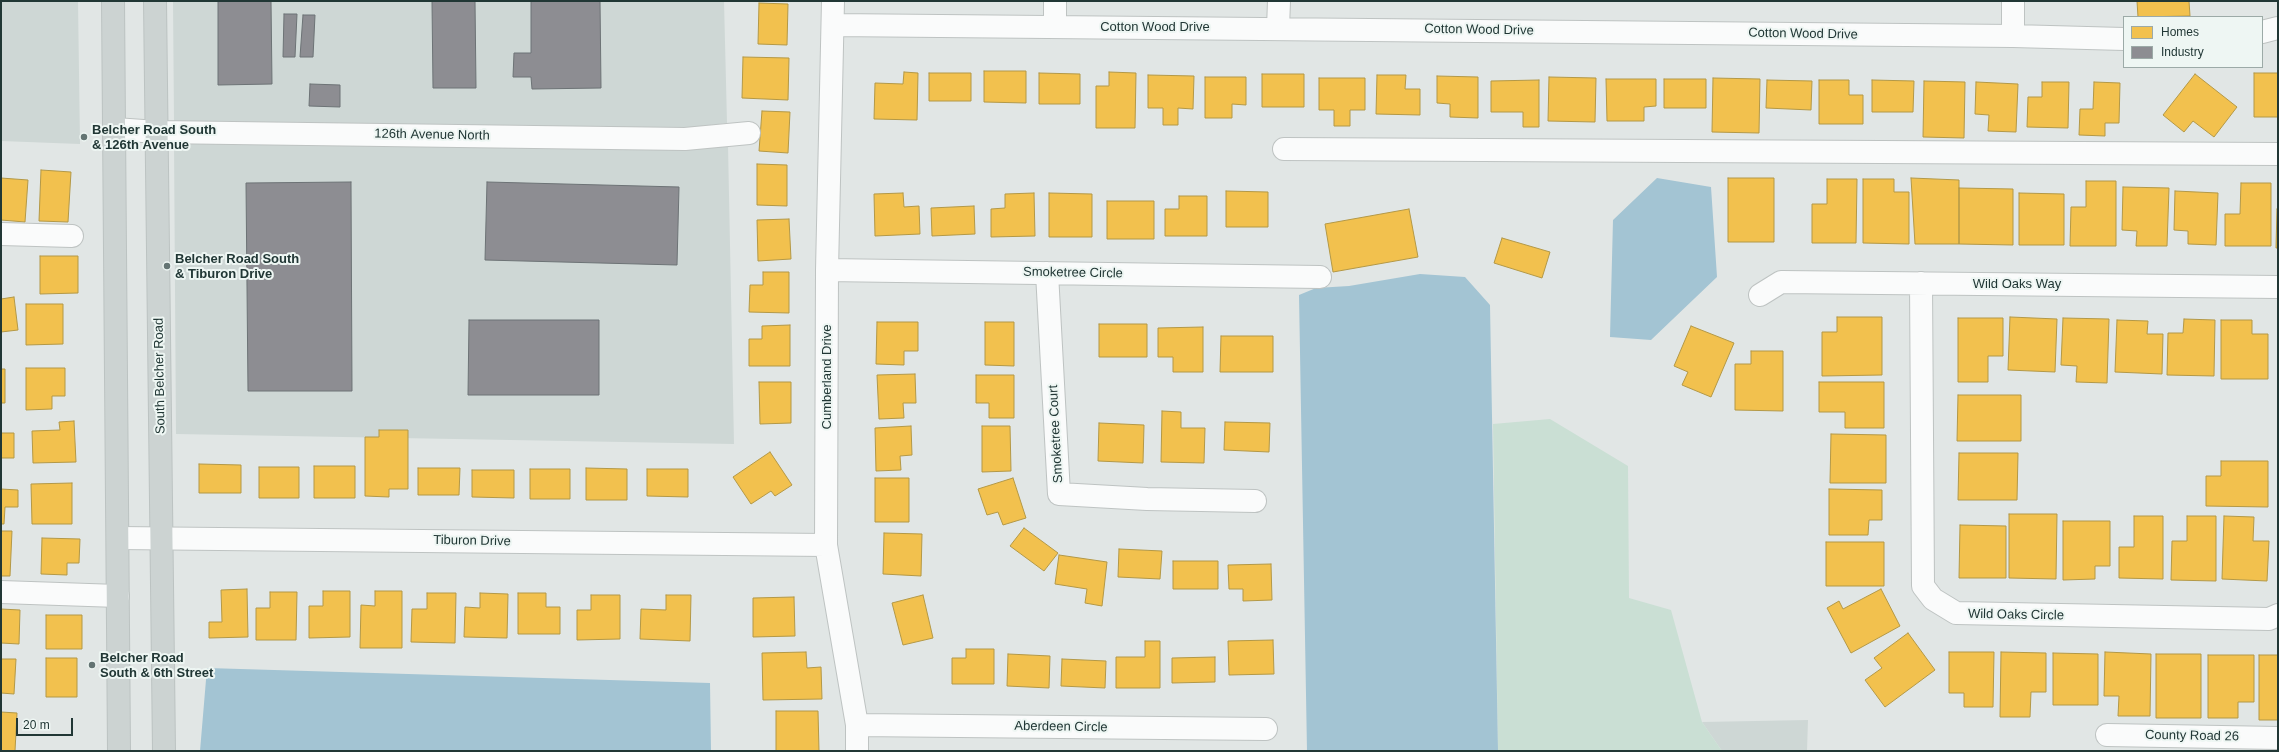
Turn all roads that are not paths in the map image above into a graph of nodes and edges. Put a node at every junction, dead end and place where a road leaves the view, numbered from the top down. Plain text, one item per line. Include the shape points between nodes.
1 (113, 1) edge
2 (155, 1) edge
3 (833, 1) edge
4 (1055, 1) edge
5 (1278, 1) edge
6 (2013, 1) edge
7 (833, 25) junction
8 (1055, 26) junction
9 (1278, 28) junction
10 (2278, 28) edge
11 (2263, 32) edge
12 (2013, 36) junction
13 (2123, 39) edge
14 (115, 129) junction
15 (157, 132) junction
16 (749, 133) dead end
17 (1284, 149) dead end
18 (2278, 154) edge
19 (1, 234) edge
20 (72, 236) dead end
21 (827, 270) junction
22 (1047, 273) junction
23 (1320, 277) dead end
24 (1921, 283) junction
25 (2278, 287) edge
26 (1760, 294) dead end
27 (1255, 501) dead end
28 (118, 538) junction
29 (162, 539) junction
30 (826, 545) junction
31 (1, 592) edge
32 (118, 596) junction
33 (2278, 615) edge
34 (856, 725) junction
35 (1266, 728) dead end
36 (2107, 735) dead end
37 (2278, 738) edge
38 (119, 751) edge
39 (164, 751) edge
40 (857, 751) edge

1 - 14 main road
2 - 15 main road, South Belcher Road
3 - 7 street, Cumberland Drive
4 - 8 street
5 - 9 street
6 - 12 street
7 - 8 street, Cotton Wood Drive
7 - 21 street, Cumberland Drive
8 - 9 street, Cotton Wood Drive
9 - 12 street, Cotton Wood Drive
10 - 11 street
12 - 13 street, Cotton Wood Drive
14 - 15 street, 126th Avenue North
14 - 28 main road
15 - 16 street, 126th Avenue North via 685,138
15 - 29 main road, South Belcher Road
17 - 18 street
19 - 20 street
21 - 22 street, Smoketree Circle
21 - 30 street, Cumberland Drive
22 - 23 street, Smoketree Circle
22 - 27 street, Smoketree Court via 1059,494
24 - 25 street, Wild Oaks Way
24 - 26 street, Wild Oaks Way via 1781,282
24 - 33 street, Wild Oaks Circle via 1923,586 1933,599 1956,613 2269,619
28 - 29 street, Tiburon Drive
28 - 32 main road
29 - 30 street, Tiburon Drive
29 - 39 main road, South Belcher Road
30 - 34 street, Cumberland Drive
31 - 32 street
32 - 38 main road
34 - 35 street, Aberdeen Circle
34 - 40 street, Cumberland Drive
36 - 37 street, County Road 26

